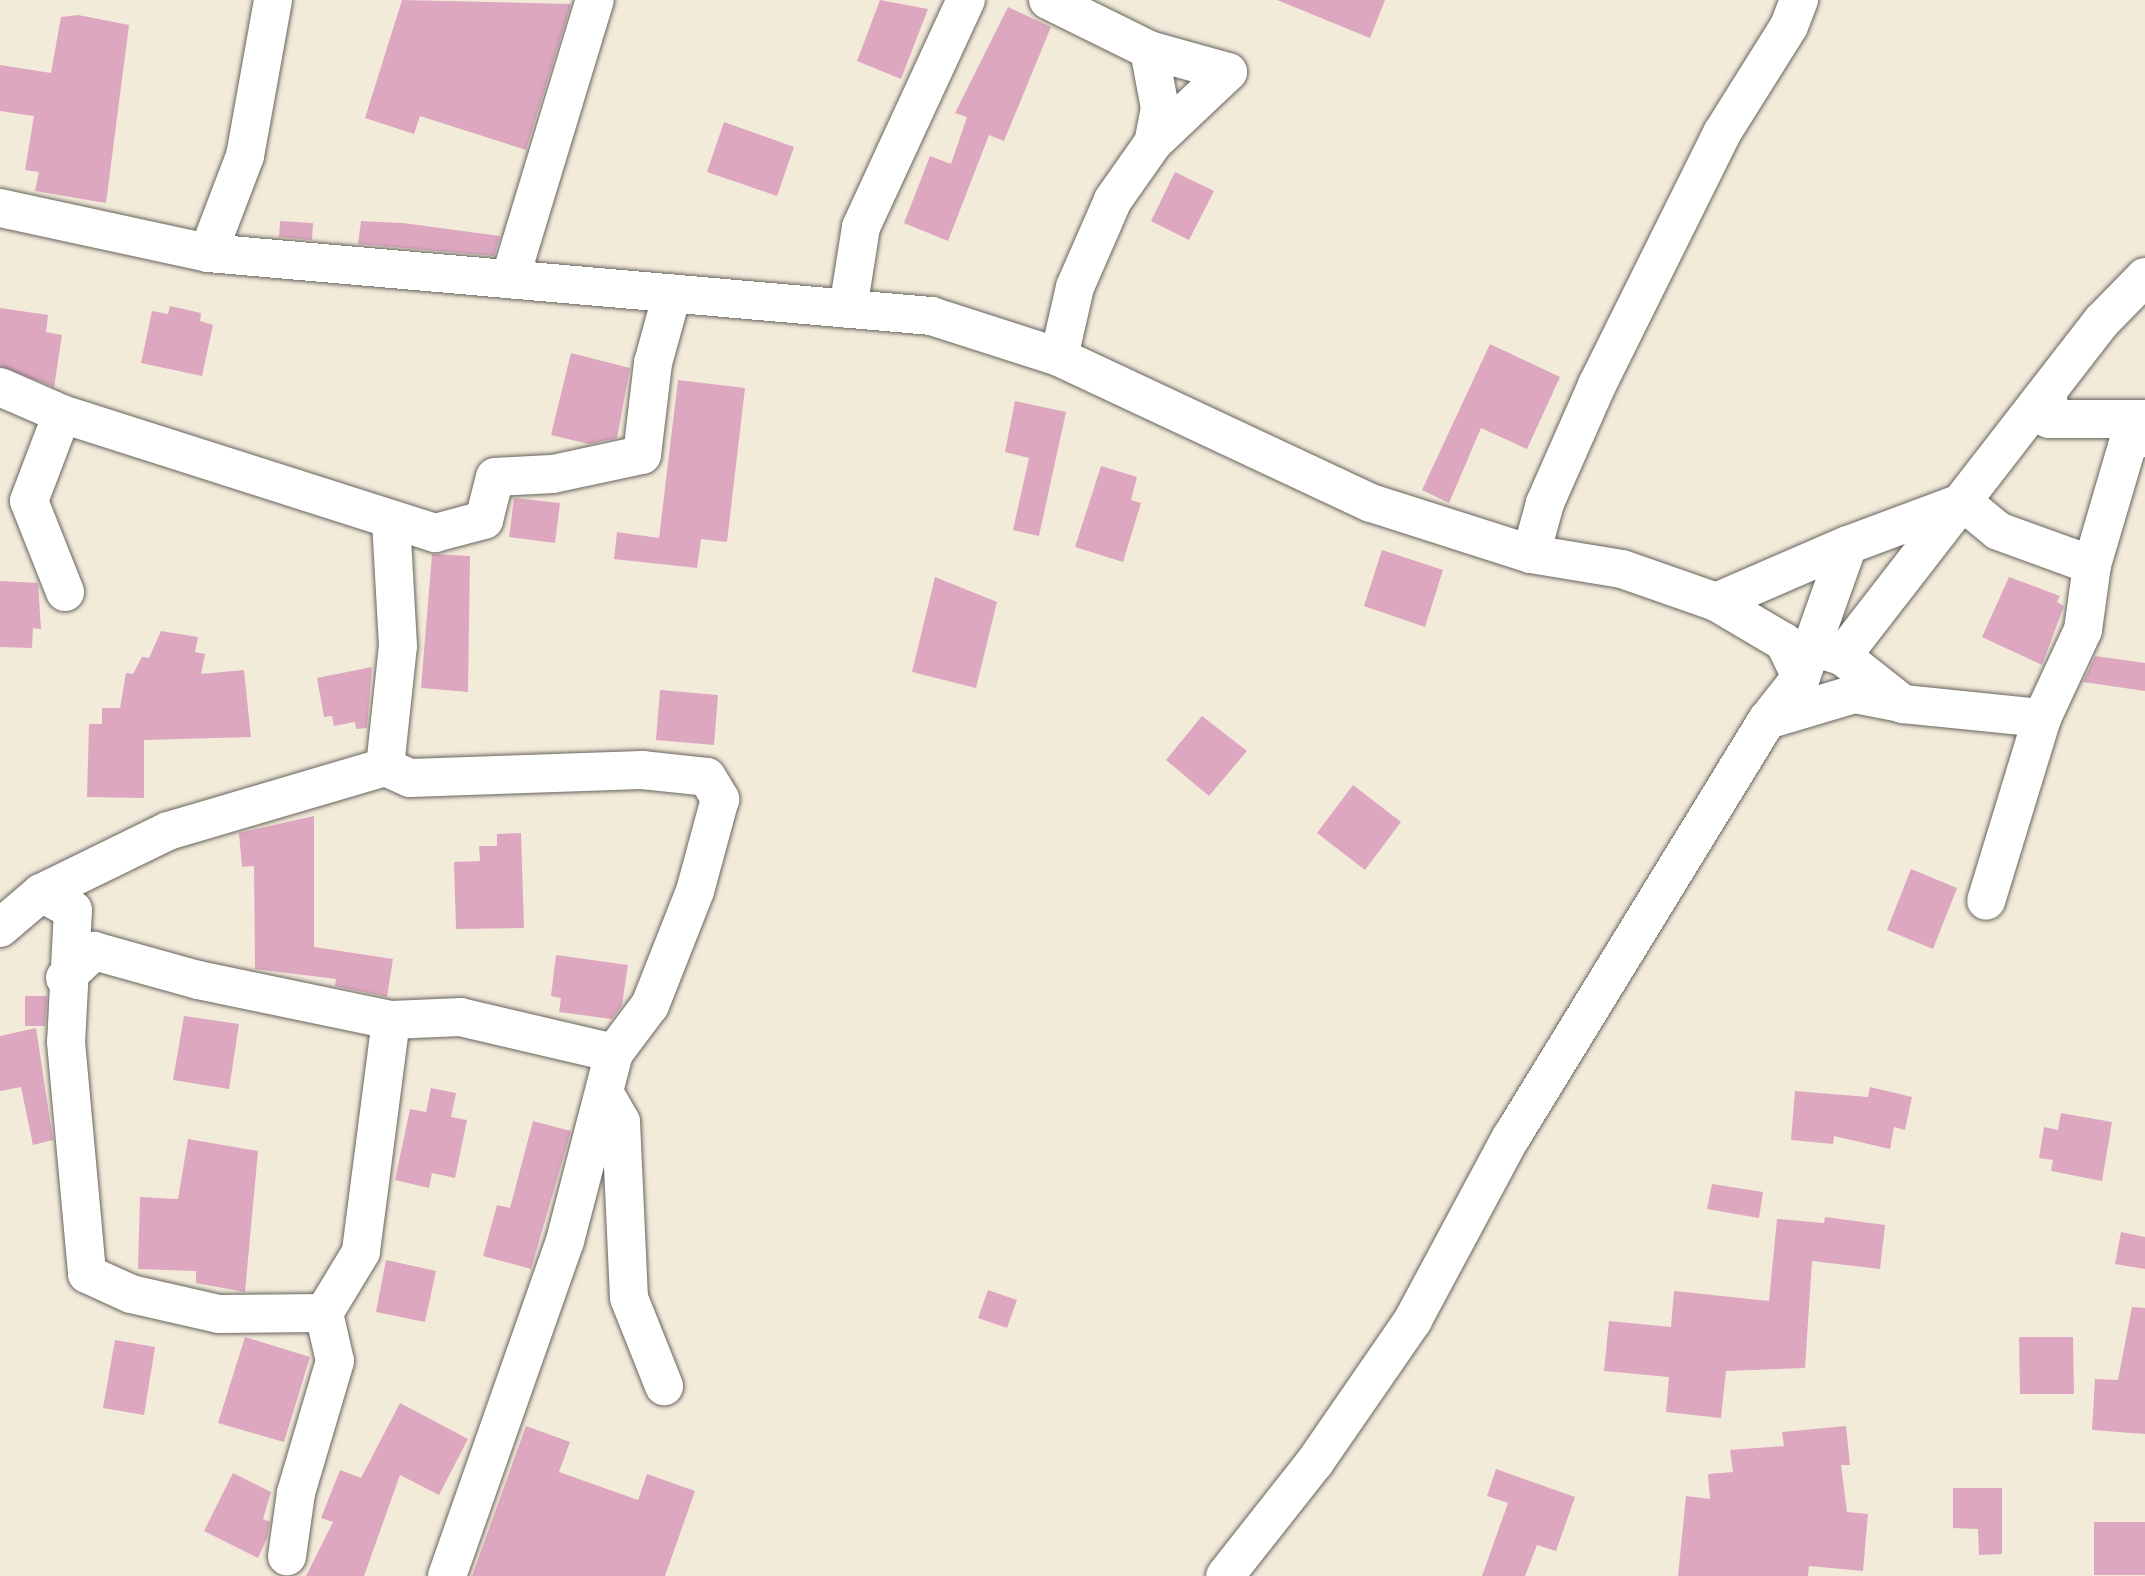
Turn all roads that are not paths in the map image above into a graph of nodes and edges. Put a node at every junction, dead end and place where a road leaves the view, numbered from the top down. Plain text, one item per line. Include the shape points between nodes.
1 (273, 0) edge
2 (595, 0) edge
3 (965, 0) edge
4 (1048, 0) edge
5 (1799, 0) edge
6 (1149, 50) junction
7 (1153, 143) junction
8 (0, 208) edge
9 (208, 253) junction
10 (2145, 277) edge
11 (510, 279) junction
12 (673, 294) junction
13 (848, 309) junction
14 (1059, 357) junction
15 (0, 387) edge
16 (2048, 391) junction
17 (62, 414) junction
18 (2145, 419) edge
19 (2145, 434) edge
20 (1963, 502) junction
21 (391, 521) junction
22 (1848, 545) junction
23 (1531, 554) junction
24 (2092, 565) junction
25 (65, 592) dead end
26 (1716, 602) junction
27 (1818, 660) junction
28 (1903, 704) junction
29 (2042, 718) junction
30 (1767, 720) junction
31 (385, 767) junction
32 (41, 893) junction
33 (1986, 901) dead end
34 (0, 928) edge
35 (65, 978) junction
36 (391, 1020) junction
37 (614, 1053) junction
38 (605, 1094) junction
39 (324, 1313) junction
40 (664, 1386) dead end
41 (288, 1556) dead end
42 (447, 1576) edge
43 (1225, 1576) edge

1 - 9 street via 245,156
2 - 11 street
3 - 13 street via 861,227
4 - 6 street
5 - 23 street via 1790,26 1723,133 1597,385 1545,503
6 - 7 street via 1160,108
6 - 7 street via 1228,72
7 - 14 street via 1112,200 1075,287
8 - 9 street
9 - 11 street
10 - 16 street
11 - 12 street
12 - 13 street
12 - 21 street via 653,363 642,455 553,474 495,477 484,520 435,533
13 - 14 street via 931,316
14 - 23 street via 1371,503
15 - 17 street
16 - 18 street via 2049,419
16 - 20 street
17 - 21 street
17 - 25 street via 29,501
19 - 24 street via 2127,446
20 - 22 street
20 - 24 street via 1998,531
20 - 27 street
21 - 31 street via 398,646
22 - 26 street
22 - 27 street
23 - 26 street via 1622,569
24 - 29 street via 2082,630
26 - 27 street
27 - 28 street
27 - 30 street
28 - 29 street
28 - 30 street via 1855,694
29 - 33 street
30 - 43 street via 1511,1136 1413,1320 1315,1461
31 - 32 street via 168,831
31 - 37 street via 410,778 642,770 707,777 720,799 695,891 650,1005
32 - 34 street
32 - 35 street via 73,910
35 - 36 street via 94,951 198,981
35 - 39 street via 87,1274 131,1294 219,1314
36 - 37 street via 461,1017
36 - 39 street via 361,1252
37 - 38 street
38 - 40 street via 621,1122 629,1298
38 - 42 street via 565,1241
39 - 41 street via 335,1361 296,1493

